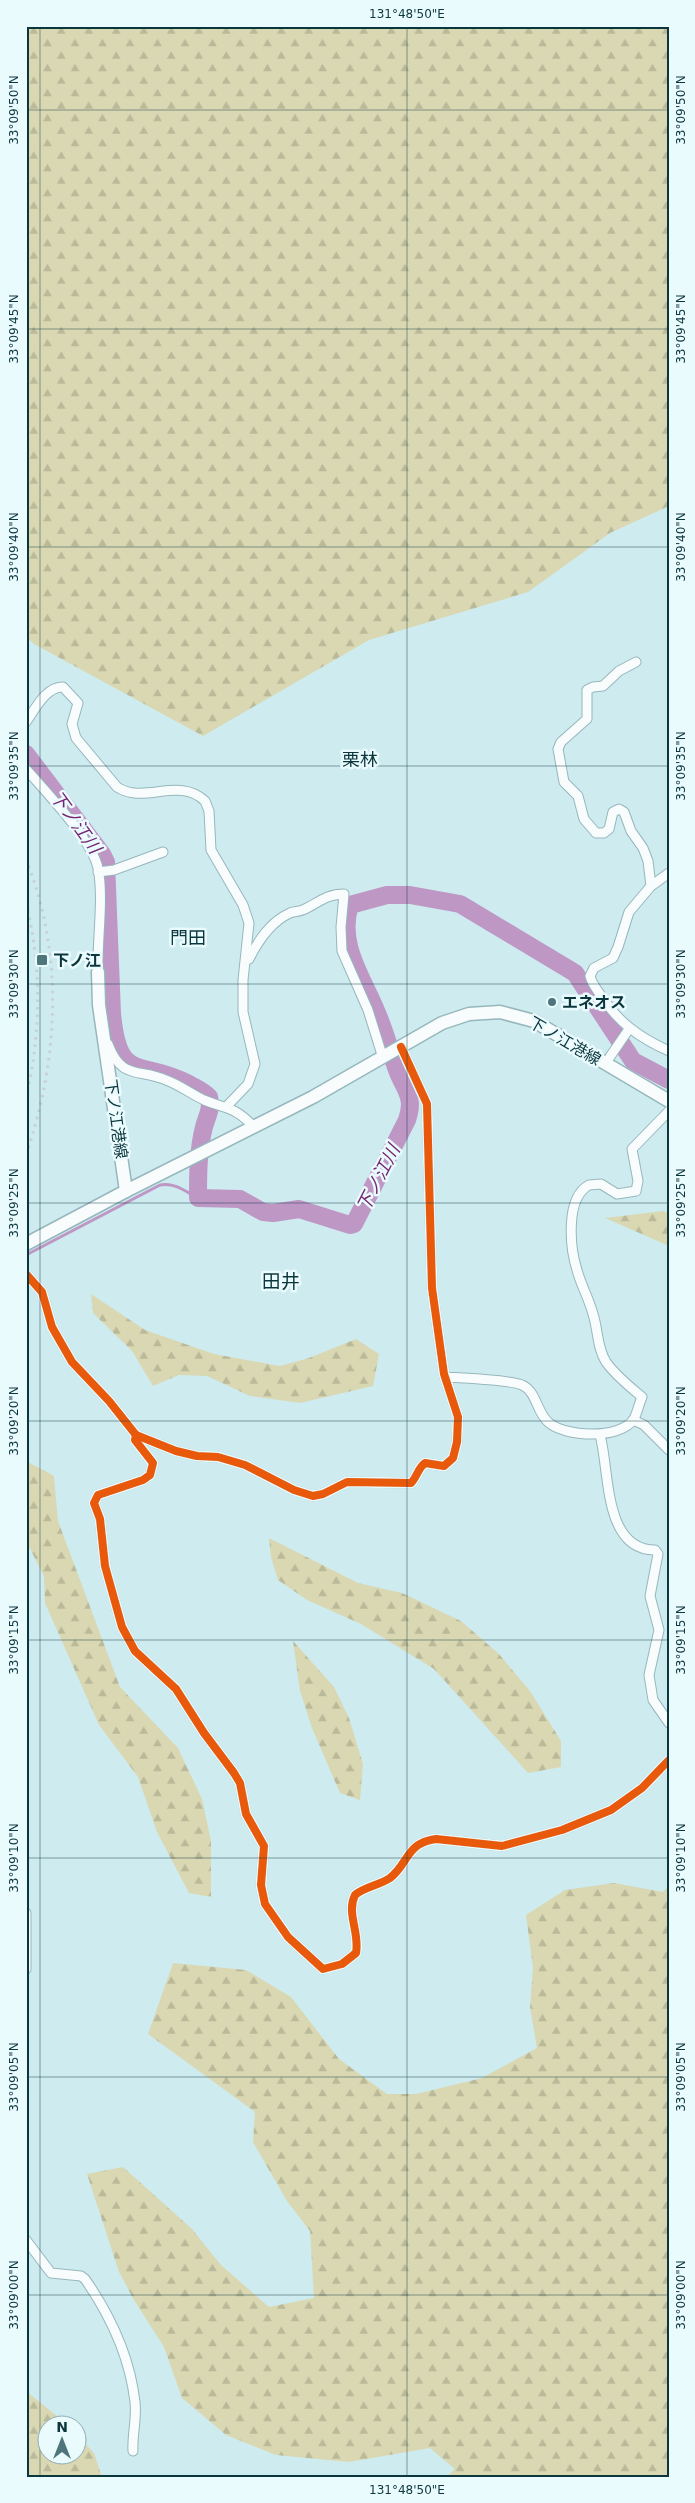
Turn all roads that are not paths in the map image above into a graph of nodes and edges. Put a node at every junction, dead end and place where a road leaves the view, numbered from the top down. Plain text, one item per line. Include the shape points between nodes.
1 (636, 662) dead end
2 (26, 722) edge
3 (26, 769) edge
4 (163, 852) dead end
5 (104, 871) junction
6 (669, 872) edge
7 (651, 886) junction
8 (244, 968) junction
9 (98, 972) joint
10 (628, 1030) junction
11 (104, 1034) junction
12 (401, 1047) junction
13 (669, 1051) edge
14 (384, 1057) junction
15 (605, 1064) junction
16 (669, 1101) edge
17 (228, 1106) junction
18 (669, 1111) edge
19 (254, 1127) junction
20 (126, 1191) junction
21 (26, 1244) edge
22 (26, 1274) edge
23 (445, 1377) junction
24 (633, 1420) junction
25 (600, 1435) junction
26 (136, 1436) junction
27 (669, 1450) edge
28 (669, 1723) edge
29 (669, 1760) edge
30 (26, 1913) edge
31 (26, 1969) edge
32 (26, 2240) edge
33 (133, 2451) dead end

1 - 7 street via 619,671 603,686 587,690 587,719 558,749 564,782 578,796 584,819 596,833 609,829 613,812 619,809 624,812 648,861
2 - 8 street via 53,688 63,687 78,703 72,724 76,738 117,787 125,792 138,793 181,789 205,802 211,850 247,917 249,937
3 - 5 street
4 - 5 street
5 - 9 street
6 - 7 street
7 - 10 street via 629,912 612,958 594,968 590,976 612,1012
8 - 14 street via 258,941 276,922 324,897 344,894 342,951
8 - 17 street via 243,1012 255,1064 248,1084
9 - 11 main road, 下ノ江港線
10 - 13 street
10 - 15 street
11 - 17 street via 111,1053 126,1069 166,1079 209,1101
11 - 20 main road, 下ノ江港線
12 - 14 main road, 下ノ江港線
12 - 15 main road, 下ノ江港線 via 453,1019 474,1013 500,1012 534,1021
12 - 23 street via 427,1104 432,1288
14 - 19 main road
15 - 16 main road, 下ノ江港線
17 - 19 street
18 - 24 street via 632,1149 638,1181 636,1191 617,1194 601,1184 589,1185 578,1195 572,1213 576,1268 592,1310 605,1360 642,1397
19 - 20 main road
20 - 21 main road
22 - 26 street via 42,1292 52,1327 72,1362
23 - 25 street via 520,1384 531,1391 540,1413 549,1423 565,1431
23 - 26 street via 458,1417 458,1442 453,1458 444,1466 425,1463 411,1483 347,1482 313,1496 245,1465 176,1451
24 - 25 street via 613,1432
24 - 27 street via 644,1425
25 - 28 street via 615,1519 630,1542 658,1554 650,1596 659,1630 649,1675 653,1700
26 - 29 street via 138,1445 153,1462 150,1475 98,1495 94,1504 101,1524 105,1566 122,1627 135,1650 176,1689 240,1783 246,1814 264,1846 261,1885 265,1904 288,1937 323,1969 342,1964 356,1953 352,1908 355,1895 390,1877 415,1846 436,1839 502,1846 562,1830 611,1810 642,1788
30 - 31 street
32 - 33 street via 51,2273 85,2279 116,2333 124,2350 135,2402

